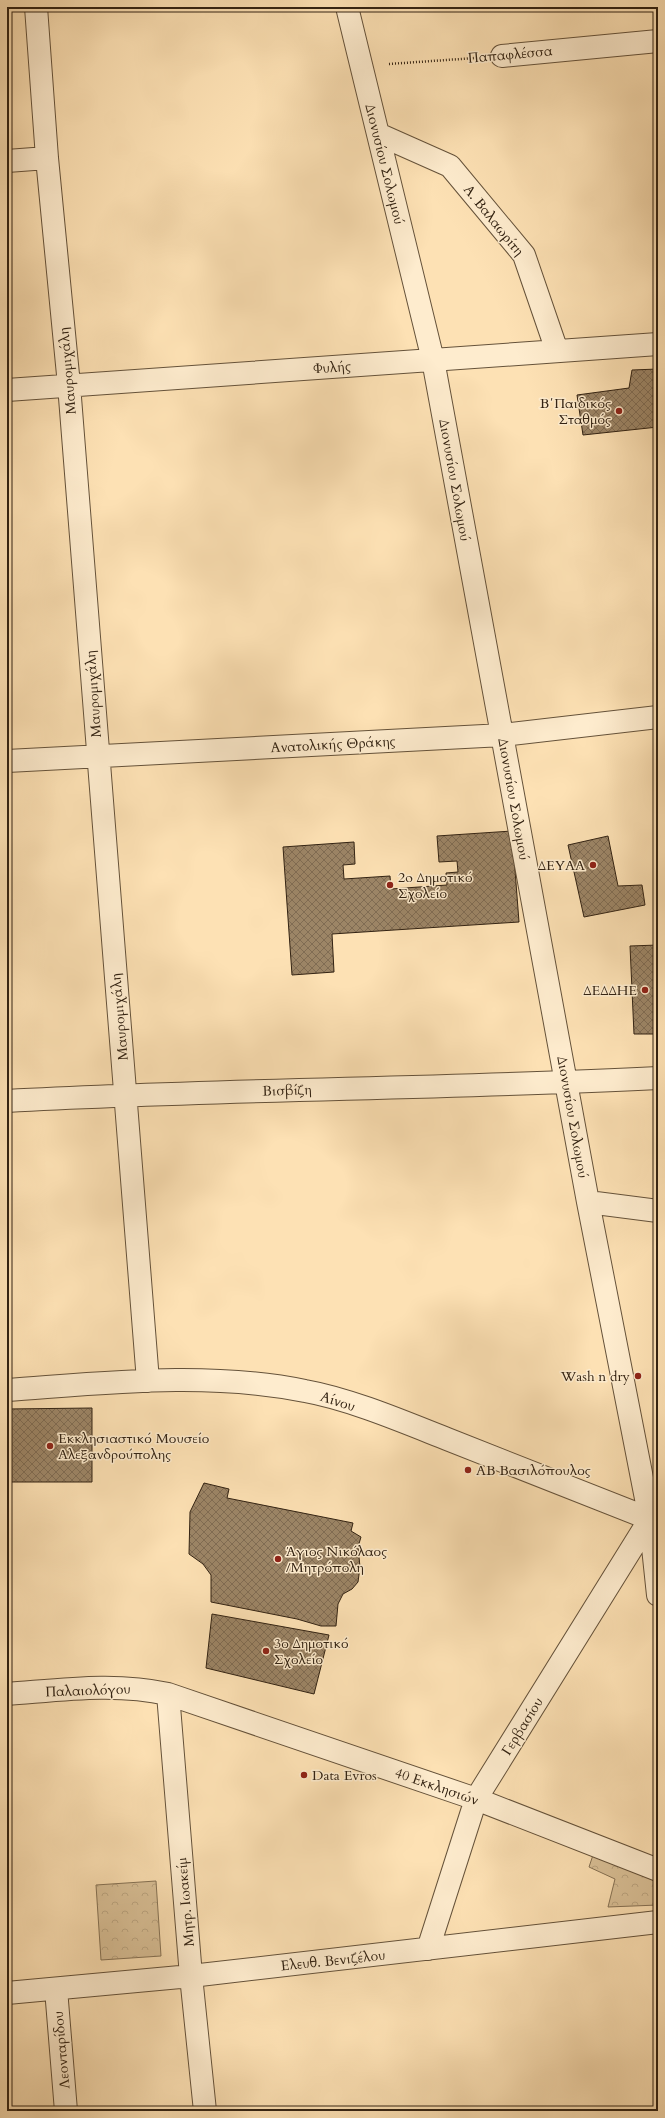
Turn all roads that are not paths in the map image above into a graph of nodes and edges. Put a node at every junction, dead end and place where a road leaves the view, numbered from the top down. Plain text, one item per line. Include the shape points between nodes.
1 (36, 7) edge
2 (348, 7) edge
3 (658, 41) edge
4 (502, 56) road end
5 (378, 134) junction
6 (47, 158) junction
7 (7, 161) edge
8 (658, 344) edge
9 (557, 351) junction
10 (433, 360) junction
11 (69, 385) junction
12 (7, 390) edge
13 (658, 717) edge
14 (503, 735) junction
15 (97, 755) junction
16 (7, 761) edge
17 (658, 1078) edge
18 (566, 1082) junction
19 (126, 1094) junction
20 (7, 1101) edge
21 (588, 1202) junction
22 (658, 1211) edge
23 (148, 1381) junction
24 (7, 1390) edge
25 (654, 1519) edge
26 (658, 1595) edge
27 (7, 1694) edge
28 (168, 1694) junction
29 (476, 1799) junction
30 (658, 1870) edge
31 (658, 1922) edge
32 (428, 1949) junction
33 (191, 1976) junction
34 (56, 1989) junction
35 (7, 1993) edge
36 (66, 2111) edge
37 (205, 2111) edge

1 - 6 street, Μαυρομιχάλη
2 - 5 street, Διονυσίου Σολωμού
3 - 4 street, Παπαφλέσσα
5 - 9 street, Α. Βαλαωρίτη via 450,166 524,255
5 - 10 street, Διονυσίου Σολωμού
6 - 7 street
6 - 11 street, Μαυρομιχάλη
8 - 9 street, Φυλής
9 - 10 street, Φυλής
10 - 11 street, Φυλής
10 - 14 street, Διονυσίου Σολωμού
11 - 12 street, Φυλής
11 - 15 street, Μαυρομιχάλη
13 - 14 street, Ανατολικής Θράκης
14 - 15 street, Ανατολικής Θράκης
14 - 18 street, Διονυσίου Σολωμού
15 - 16 street, Ανατολικής Θράκης
15 - 19 street, Μαυρομιχάλη
17 - 18 street, Βισβίζη
18 - 19 street, Βισβίζη
18 - 21 street, Διονυσίου Σολωμού
19 - 20 street, Βισβίζη
19 - 23 street, Μαυρομιχάλη
21 - 22 street
21 - 25 street, Διονυσίου Σολωμού
23 - 24 street, Αίνου
23 - 25 street, Αίνου via 229,1381 305,1391 416,1427
25 - 26 street, Διονυσίου Σολωμού
25 - 29 street, Γερβασίου
27 - 28 street, Παλαιολόγου via 106,1687 147,1689
28 - 29 street, 40 Εκκλησιών
28 - 33 street, Μητρ. Ιωακείμ
29 - 30 street, 40 Εκκλησιών
29 - 32 street, Γερβασίου
31 - 32 street, Ελευθ. Βενιζέλου
32 - 33 street, Ελευθ. Βενιζέλου
33 - 34 street, Ελευθ. Βενιζέλου
33 - 37 street, Μητρ. Ιωακείμ
34 - 35 street, Ελευθ. Βενιζέλου
34 - 36 street, Λεονταρίδου

